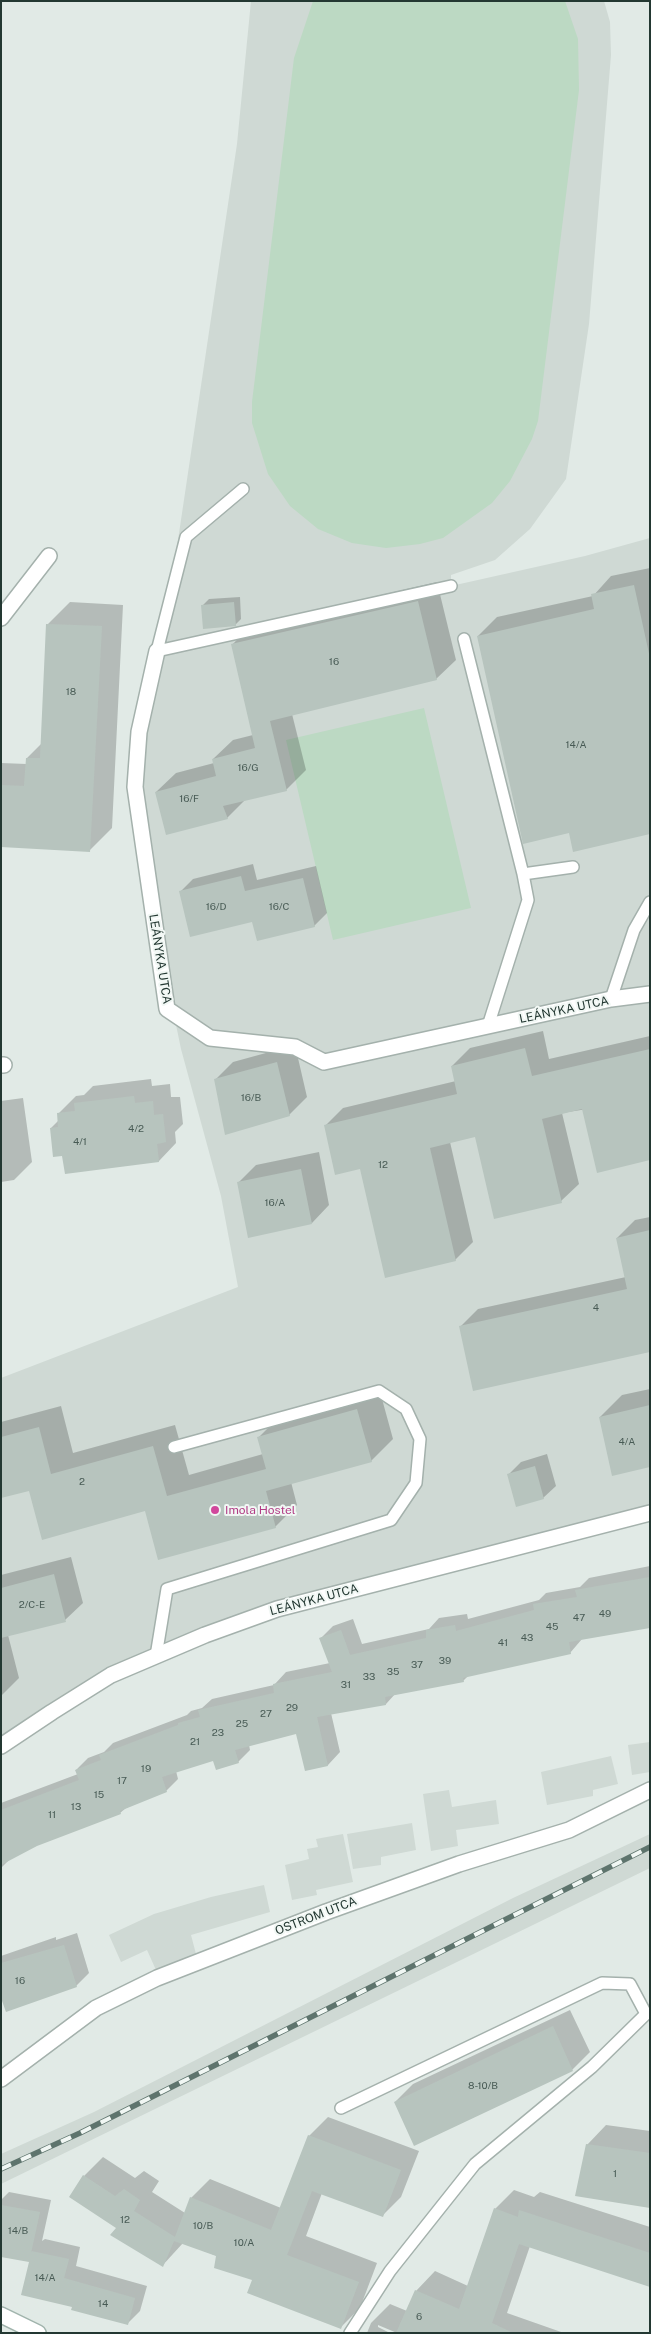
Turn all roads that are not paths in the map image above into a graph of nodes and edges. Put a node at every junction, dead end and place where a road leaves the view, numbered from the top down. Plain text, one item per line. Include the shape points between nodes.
1 (243, 489) dead end
2 (49, 556) dead end
3 (451, 586) dead end
4 (1, 618) edge
5 (464, 639) dead end
6 (157, 651) junction
7 (573, 866) dead end
8 (523, 874) junction
9 (650, 902) edge
10 (650, 994) edge
11 (611, 999) junction
12 (488, 1026) junction
13 (174, 1447) dead end
14 (650, 1512) edge
15 (156, 1656) junction
16 (1, 1746) edge
17 (650, 1790) edge
18 (1, 2079) edge
19 (341, 2108) dead end
20 (1, 2315) edge
21 (38, 2333) edge
22 (350, 2333) edge

1 - 6 lane via 186,537
2 - 4 street
3 - 6 lane
5 - 8 lane
6 - 12 street, LEÁNYKA UTCA via 139,732 135,787 167,1009 210,1038 295,1048 324,1062
7 - 8 lane
8 - 12 lane via 528,900
9 - 11 lane via 634,930
10 - 11 street, LEÁNYKA UTCA
11 - 12 street, LEÁNYKA UTCA
13 - 15 lane via 379,1390 406,1409 420,1439 416,1483 391,1520 167,1590
14 - 15 street, LEÁNYKA UTCA via 277,1609
15 - 16 street, LEÁNYKA UTCA via 111,1675
17 - 18 street, OSTROM UTCA via 569,1830 423,1877 157,1978 96,2008
19 - 22 lane via 602,1983 630,1984 646,2014 592,2067 475,2164 390,2271
20 - 21 street

